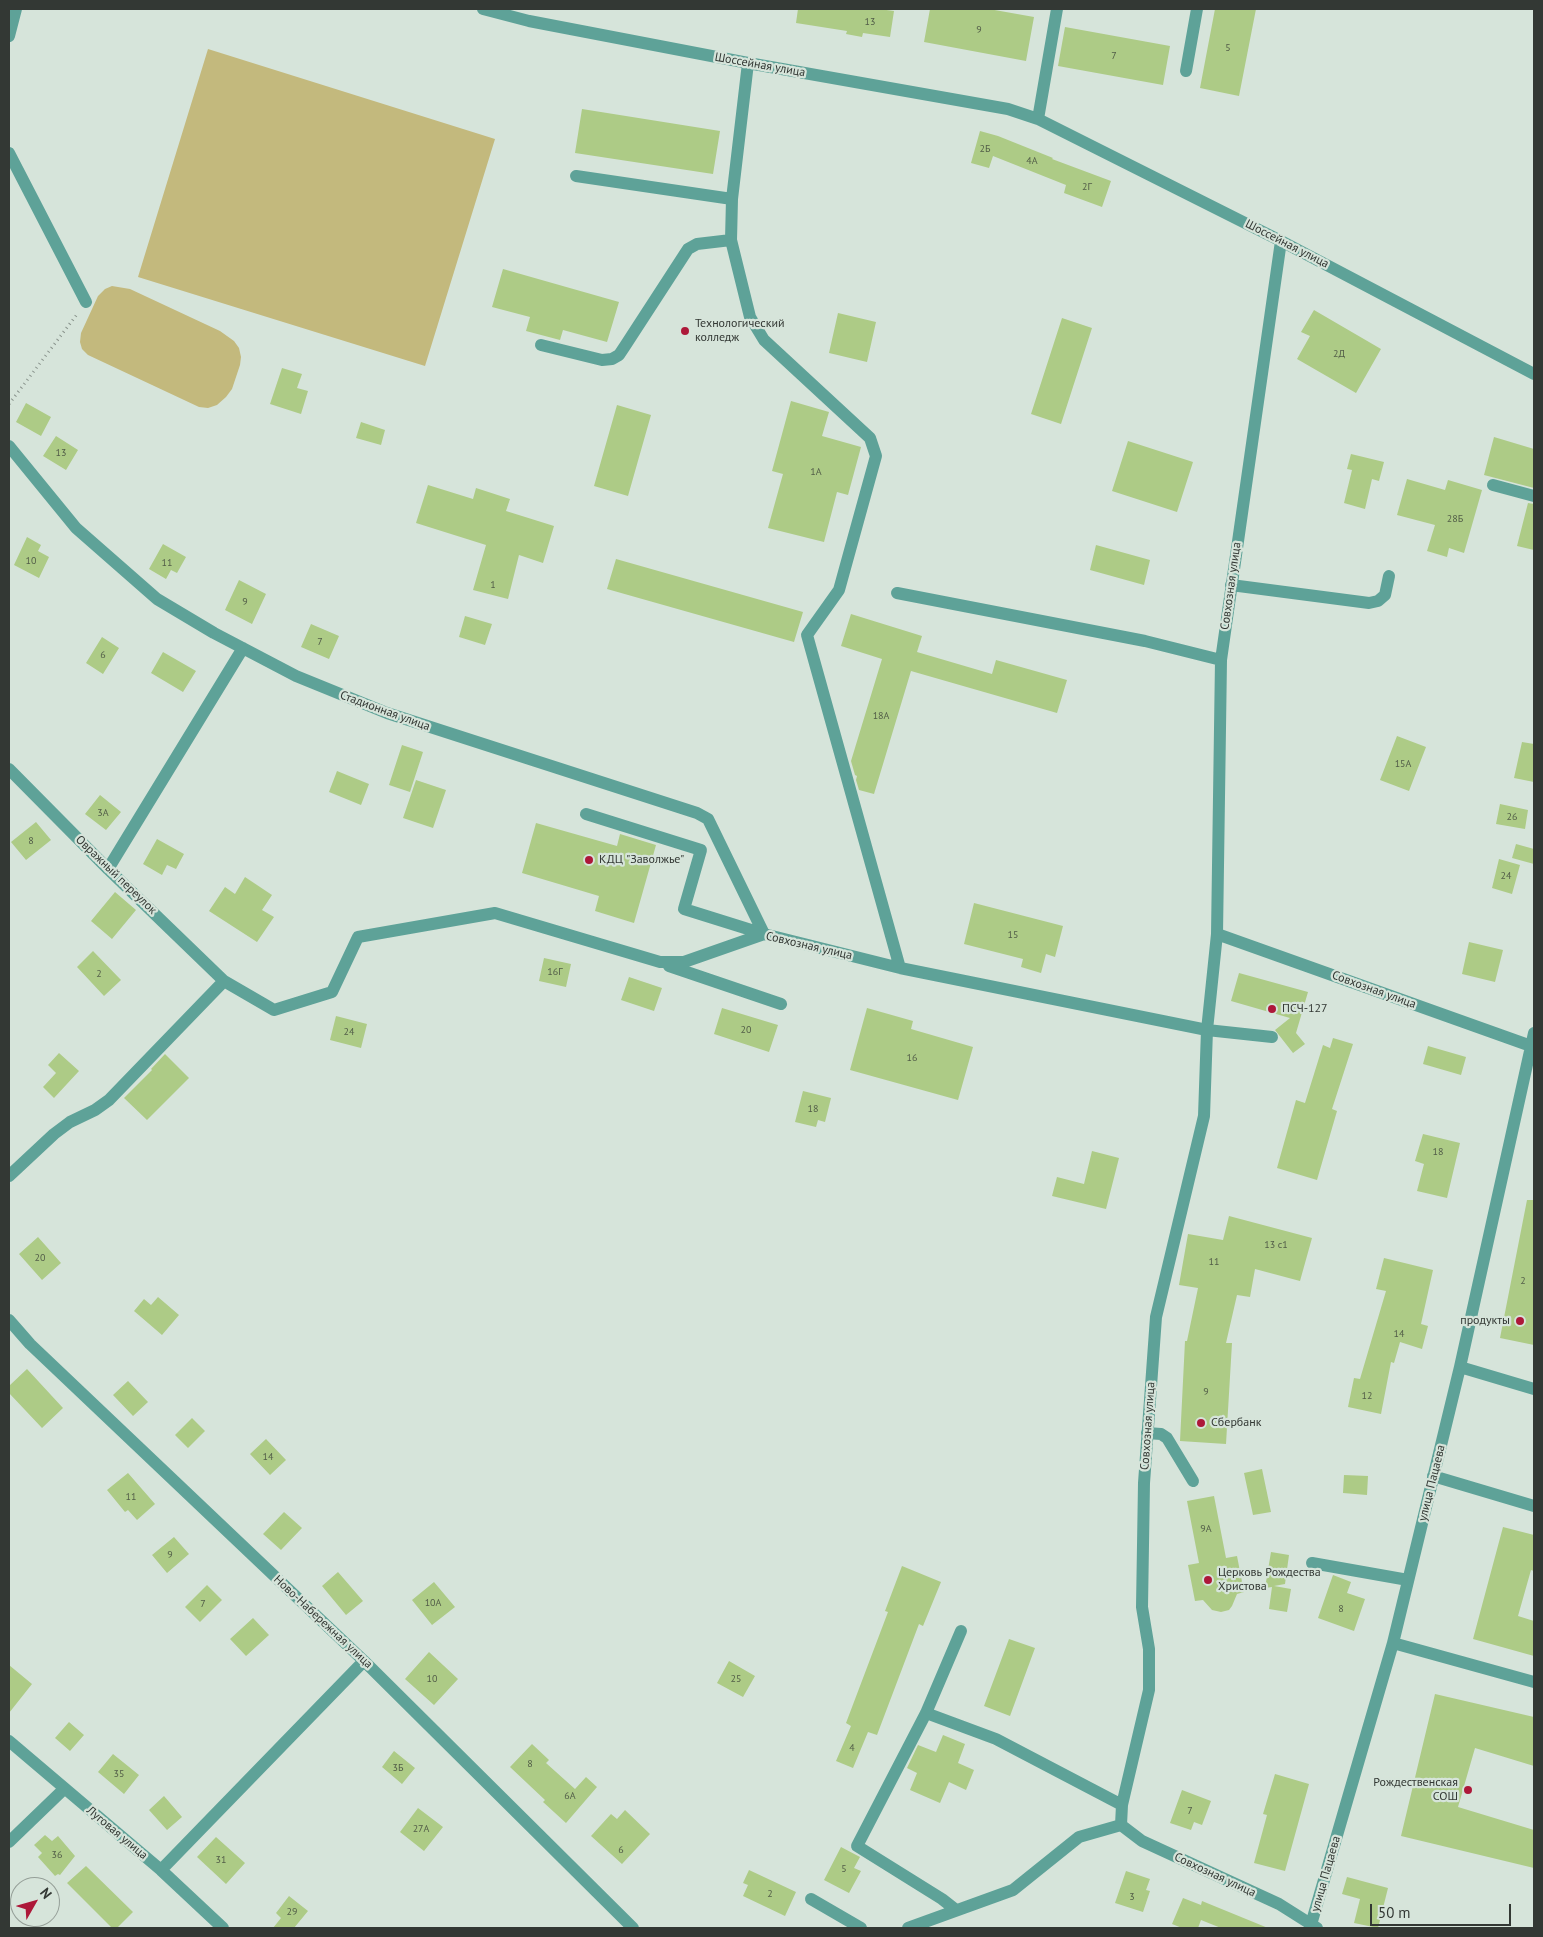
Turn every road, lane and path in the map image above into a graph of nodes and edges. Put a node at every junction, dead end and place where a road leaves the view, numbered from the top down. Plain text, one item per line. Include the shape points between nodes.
1 (16, 9) edge
2 (483, 9) edge
3 (1057, 9) edge
4 (1197, 9) edge
5 (9, 36) edge
6 (748, 64) junction
7 (1186, 71) dead end
8 (1038, 119) junction
9 (9, 152) edge
10 (576, 176) dead end
11 (732, 199) junction
12 (732, 240) junction
13 (1281, 240) junction
14 (86, 302) joint
15 (541, 345) dead end
16 (1534, 374) edge
17 (9, 404) edge
18 (9, 446) edge
19 (1494, 485) dead end
20 (1534, 496) edge
21 (1389, 576) dead end
22 (1231, 585) junction
23 (897, 593) dead end
24 (243, 648) junction
25 (1220, 660) junction
26 (9, 768) edge
27 (586, 814) dead end
28 (108, 869) junction
29 (764, 934) junction
30 (1217, 934) junction
31 (358, 937) joint
32 (660, 962) junction
33 (900, 968) junction
34 (224, 981) junction
35 (781, 1004) dead end
36 (1207, 1030) junction
37 (1534, 1033) edge
38 (1272, 1038) dead end
39 (1531, 1046) junction
40 (9, 1176) edge
41 (9, 1320) edge
42 (1460, 1367) junction
43 (1534, 1389) edge
44 (1148, 1433) junction
45 (1433, 1476) junction
46 (1193, 1482) dead end
47 (1534, 1506) edge
48 (1312, 1562) dead end
49 (1408, 1580) junction
50 (961, 1631) dead end
51 (1393, 1643) junction
52 (364, 1661) junction
53 (1534, 1682) edge
54 (926, 1713) junction
55 (9, 1741) edge
56 (64, 1789) junction
57 (1122, 1805) junction
58 (1121, 1825) junction
59 (9, 1842) edge
60 (161, 1870) junction
61 (810, 1899) dead end
62 (956, 1910) junction
63 (1312, 1927) edge
64 (223, 1928) edge
65 (633, 1928) edge
66 (861, 1928) edge
67 (908, 1928) edge

1 - 5 street
2 - 6 street, Шоссейная улица
3 - 8 street
4 - 7 street
6 - 8 street, Шоссейная улица via 1008,109
6 - 11 street
8 - 13 street, Шоссейная улица
9 - 14 street
10 - 11 street
11 - 12 street
12 - 15 street via 696,244 688,249 619,355 612,359 602,360
12 - 33 street via 750,318 764,340 870,438 876,456 839,590 807,635
13 - 16 street, Шоссейная улица
13 - 22 street, Совхозная улица
14 - 17 path
18 - 24 street, Стадионная улица via 76,528 157,599
19 - 20 street
21 - 22 street via 1385,595 1369,603
22 - 25 street, Совхозная улица
23 - 25 street via 1145,641
24 - 28 street
24 - 29 street, Стадионная улица via 296,676 387,714 698,813 708,819
25 - 30 street, Совхозная улица
26 - 28 street, Овражный переулок
27 - 29 street via 701,850 684,909
28 - 34 street, Овражный переулок
29 - 32 street, Совхозная улица via 684,962
29 - 33 street, Совхозная улица
30 - 36 street, Совхозная улица
30 - 39 street, Совхозная улица
31 - 32 street, Совхозная улица via 495,913
31 - 34 street, Овражный переулок via 332,992 274,1010
32 - 35 street
33 - 36 street, Совхозная улица
34 - 40 street via 109,1100 54,1134
36 - 38 street
36 - 44 street, Совхозная улица via 1204,1116 1156,1317
37 - 39 street, улица Пацаева
39 - 42 street, улица Пацаева
41 - 52 street, Ново-Набережная улица via 30,1344
42 - 43 street
42 - 45 street, улица Пацаева
44 - 46 street via 1167,1438
44 - 57 street, Совхозная улица via 1142,1607 1149,1649 1149,1690
45 - 47 street
45 - 49 street, улица Пацаева
48 - 49 street
49 - 51 street, улица Пацаева
50 - 54 street
51 - 53 street
51 - 63 street, улица Пацаева
52 - 60 street
52 - 65 street, Ново-Набережная улица
54 - 57 street via 996,1739
54 - 62 street via 857,1846
55 - 56 street, Луговая улица
56 - 59 street
56 - 60 street, Луговая улица
57 - 58 street, Совхозная улица
58 - 62 street via 1079,1837 1014,1890
58 - 63 street, Совхозная улица via 1142,1841 1279,1904
60 - 64 street, Луговая улица
61 - 66 street
62 - 67 street

